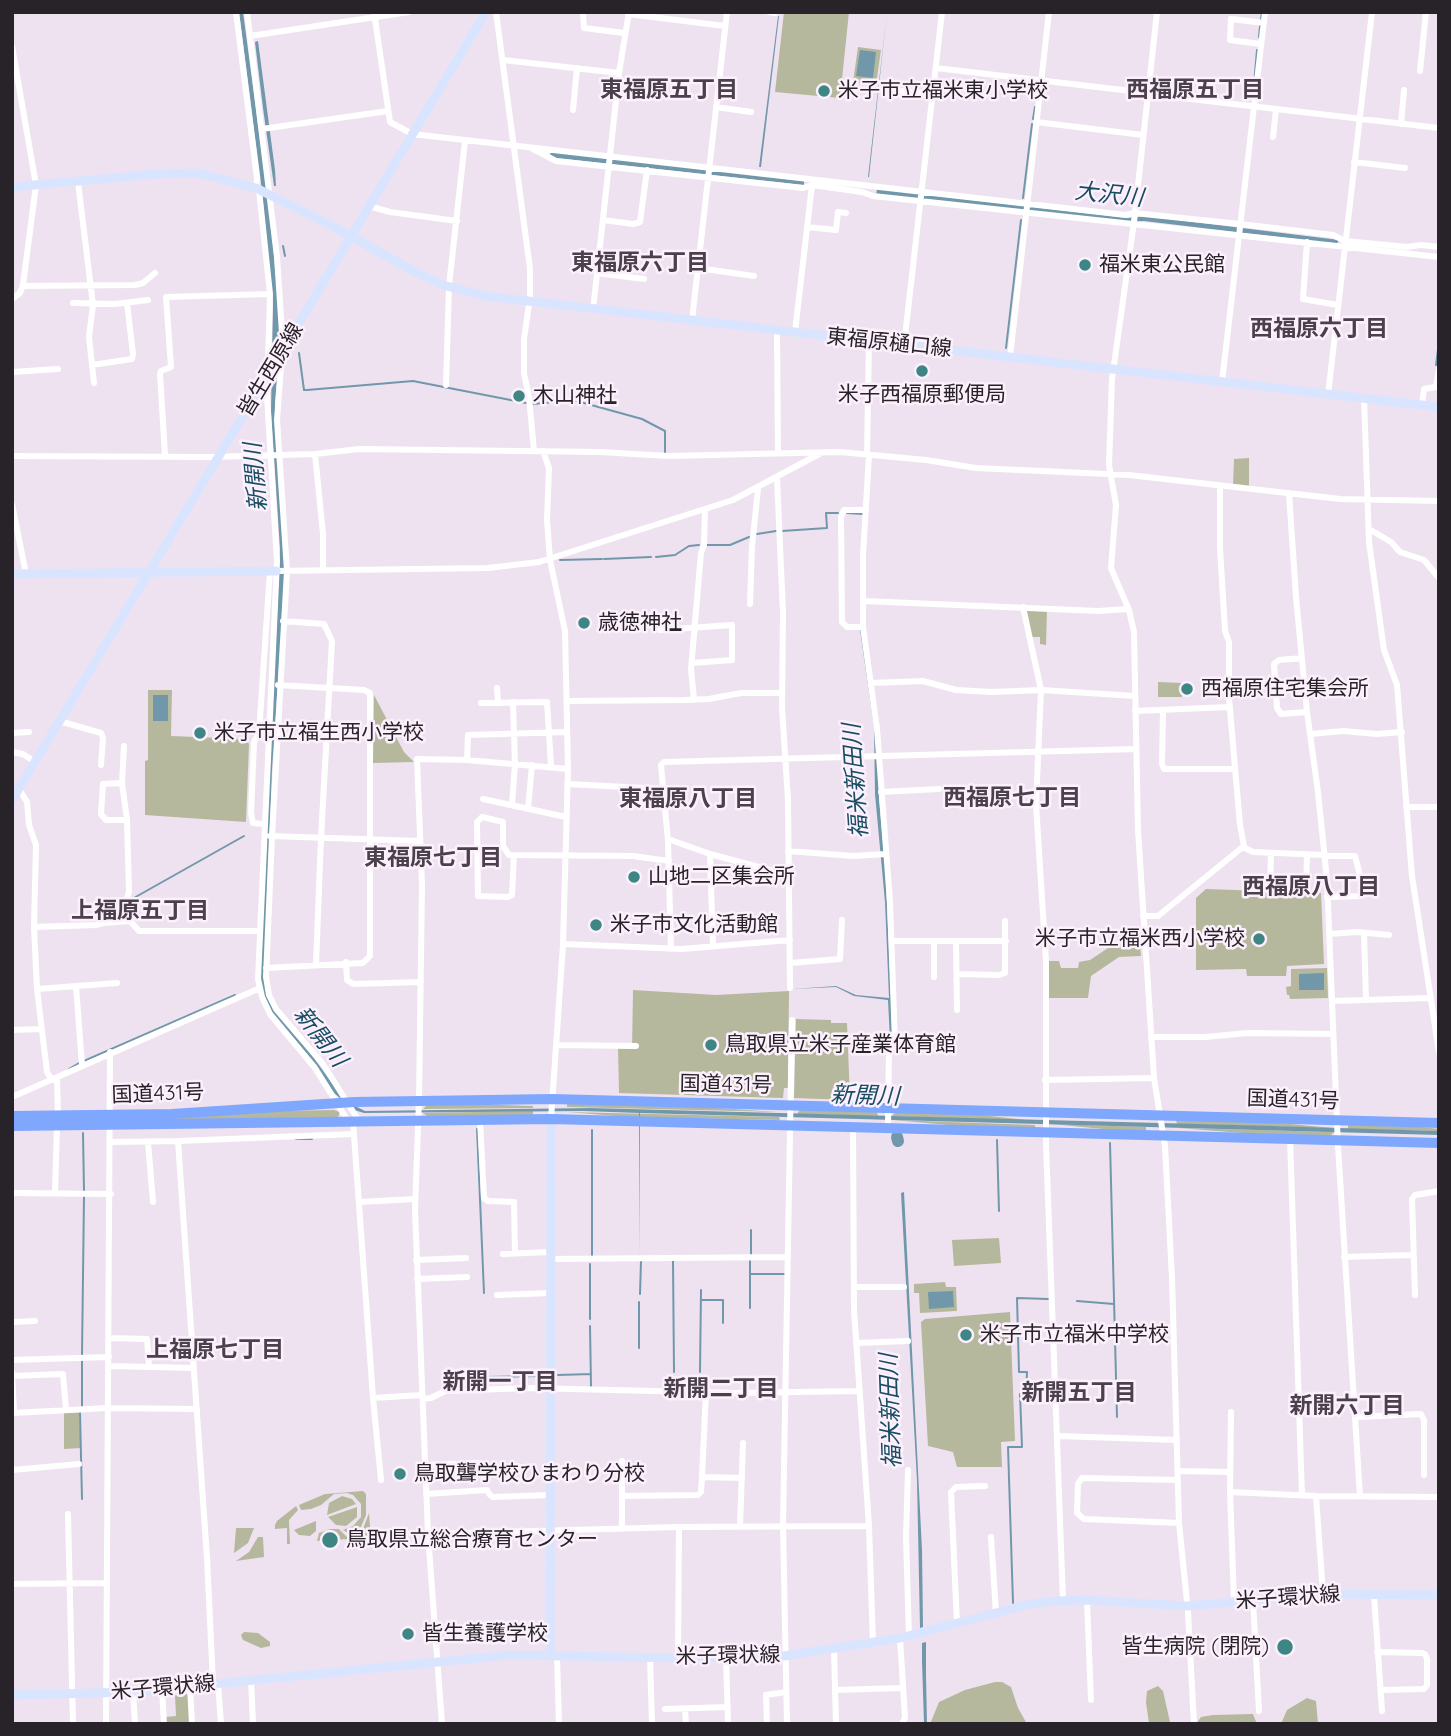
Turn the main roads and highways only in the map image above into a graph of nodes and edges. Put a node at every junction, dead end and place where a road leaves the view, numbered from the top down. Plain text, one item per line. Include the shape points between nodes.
1 (486, 12) edge
2 (12, 187) edge
3 (351, 237) junction
4 (1439, 408) edge
5 (273, 571) road end
6 (148, 572) junction
7 (12, 574) edge
8 (12, 800) edge
9 (349, 1111) junction
10 (12, 1116) edge
11 (552, 1117) junction
12 (111, 1120) junction
13 (57, 1121) junction
14 (1439, 1123) edge
15 (12, 1126) edge
16 (1439, 1143) edge
17 (1439, 1595) edge
18 (554, 1656) junction
19 (12, 1695) edge

1 - 3 main road, 皆生西原線
2 - 3 main road, 東福原樋口線 via 198,173 258,189
3 - 4 main road, 東福原樋口線 via 417,274 485,296
3 - 6 main road, 皆生西原線
5 - 6 main road
6 - 7 main road
6 - 8 main road, 皆生西原線
9 - 11 highway, 国道431号 via 418,1120
9 - 12 highway, 国道431号
9 - 12 highway, 国道431号
9 - 14 highway, 国道431号 via 419,1101 553,1102
10 - 13 highway, 国道431号
11 - 16 highway, 国道431号
11 - 18 main road via 549,1388
12 - 13 highway, 国道431号
13 - 15 highway, 国道431号
17 - 18 main road, 米子環状線 via 1324,1594 1187,1606 1063,1601 1030,1604 873,1644 784,1656
18 - 19 main road, 米子環状線 via 509,1655 134,1692

